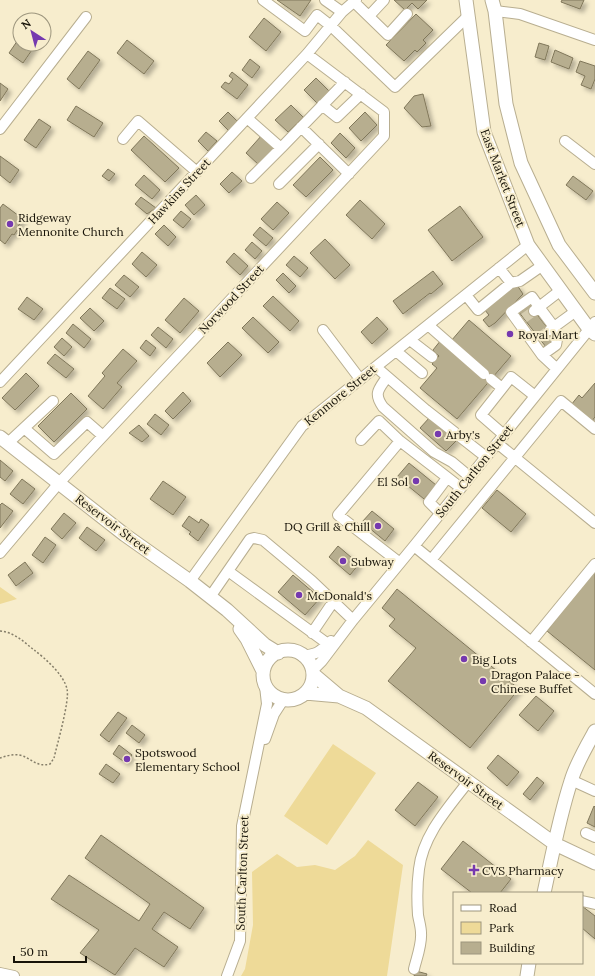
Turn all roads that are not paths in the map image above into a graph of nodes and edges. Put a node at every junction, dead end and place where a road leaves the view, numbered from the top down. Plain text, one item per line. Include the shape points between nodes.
1 (263, 0) edge
2 (325, 0) edge
3 (384, 0) edge
4 (466, 0) edge
5 (355, 1) edge
6 (494, 5) edge
7 (342, 12) junction
8 (407, 14) dead end
9 (369, 16) junction
10 (468, 16) junction
11 (86, 17) dead end
12 (331, 26) junction
13 (305, 31) junction
14 (595, 40) edge
15 (318, 42) junction
16 (307, 54) junction
17 (344, 82) junction
18 (361, 94) junction
19 (322, 105) junction
20 (247, 118) junction
21 (302, 126) junction
22 (0, 129) edge
23 (123, 139) dead end
24 (565, 141) dead end
25 (319, 144) junction
26 (280, 148) junction
27 (595, 164) edge
28 (197, 172) junction
29 (349, 174) junction
30 (251, 178) dead end
31 (279, 184) dead end
32 (528, 245) junction
33 (543, 265) junction
34 (499, 268) junction
35 (511, 283) junction
36 (561, 290) junction
37 (595, 293) edge
38 (466, 295) junction
39 (537, 309) junction
40 (576, 311) junction
41 (428, 325) junction
42 (593, 328) edge
43 (552, 329) junction
44 (323, 330) dead end
45 (410, 340) junction
46 (396, 351) junction
47 (542, 355) junction
48 (432, 357) dead end
49 (376, 367) junction
50 (557, 369) junction
51 (422, 373) dead end
52 (387, 377) junction
53 (360, 379) junction
54 (0, 382) edge
55 (502, 388) junction
56 (535, 396) junction
57 (53, 401) dead end
58 (24, 428) junction
59 (595, 428) edge
60 (103, 436) junction
61 (500, 439) junction
62 (4, 440) edge
63 (361, 440) dead end
64 (400, 441) junction
65 (486, 457) junction
66 (515, 458) junction
67 (470, 476) junction
68 (447, 478) junction
69 (59, 483) junction
70 (461, 488) junction
71 (440, 514) junction
72 (595, 523) edge
73 (414, 546) junction
74 (0, 553) edge
75 (431, 560) junction
76 (400, 563) junction
77 (595, 564) edge
78 (228, 572) junction
79 (190, 581) junction
80 (210, 597) junction
81 (333, 602) junction
82 (227, 610) junction
83 (353, 620) junction
84 (312, 633) junction
85 (531, 642) junction
86 (328, 644) junction
87 (278, 652) junction
88 (302, 656) junction
89 (263, 670) junction
90 (312, 673) junction
91 (265, 686) junction
92 (305, 693) junction
93 (595, 694) edge
94 (338, 696) junction
95 (283, 700) junction
96 (595, 731) edge
97 (253, 768) junction
98 (571, 780) junction
99 (468, 782) junction
100 (595, 791) edge
101 (554, 844) junction
102 (595, 863) edge
103 (544, 892) edge
104 (583, 901) edge
105 (595, 904) edge
106 (530, 964) edge
107 (414, 969) dead end
108 (0, 973) edge
109 (14, 976) edge
110 (227, 976) edge
111 (527, 976) edge

1 - 13 street
2 - 7 street
3 - 9 street
4 - 10 main road, East Market Street
5 - 7 street, Hawkins Street
5 - 9 street
6 - 14 street
6 - 37 main road, East Market Street via 506,104 521,163 559,245
7 - 12 street, Hawkins Street
8 - 9 street via 388,35
10 - 12 street via 395,87
10 - 32 main road, East Market Street via 484,132
11 - 22 street
12 - 13 street via 318,16
12 - 15 street, Hawkins Street
13 - 15 street
15 - 16 street, Hawkins Street
16 - 17 street, Norwood Street
16 - 20 street, Hawkins Street
17 - 18 street, Norwood Street
17 - 19 street
18 - 19 street via 337,117
18 - 29 street, Norwood Street via 384,112 384,136
19 - 21 street
20 - 26 street
20 - 28 street, Hawkins Street
21 - 25 street
21 - 26 street
23 - 28 street via 138,121
24 - 27 street
25 - 29 street
25 - 31 street
26 - 30 street
28 - 54 street, Hawkins Street
29 - 60 street, Norwood Street
32 - 33 main road, East Market Street
32 - 34 street, Kenmore Street
33 - 35 street via 520,281
33 - 36 main road, East Market Street
34 - 35 street
34 - 38 street, Kenmore Street
35 - 38 street via 478,310
36 - 39 street
36 - 40 main road, East Market Street
38 - 41 street, Kenmore Street
39 - 43 street
39 - 47 street via 532,297 511,312 521,320 536,340
40 - 42 main road, East Market Street
40 - 43 street
41 - 45 street, Kenmore Street
41 - 55 street
42 - 50 street, South Carlton Street
43 - 47 street via 558,334 556,345
44 - 53 street
45 - 46 street, Kenmore Street
45 - 48 street
46 - 49 street, Kenmore Street
46 - 51 street
47 - 50 street
49 - 52 street
49 - 53 street, Kenmore Street
50 - 56 street, South Carlton Street
52 - 65 street
52 - 67 street via 377,393 382,406 434,452
53 - 79 street, Kenmore Street via 302,426
55 - 56 street via 511,377
55 - 61 street via 481,415
56 - 61 street, South Carlton Street
57 - 58 street
58 - 60 street via 54,454 87,422
58 - 62 street
59 - 66 street via 561,401
60 - 69 street, Norwood Street
61 - 65 street, South Carlton Street
61 - 66 street
62 - 69 main road, Reservoir Street
63 - 64 street via 379,421
64 - 68 street
64 - 76 street via 338,515
65 - 67 street, South Carlton Street
66 - 72 street
66 - 75 street
67 - 70 street, South Carlton Street
68 - 70 street
68 - 71 street via 429,502
69 - 74 street, Norwood Street
69 - 79 main road, Reservoir Street via 125,535
70 - 71 street, South Carlton Street
71 - 73 street, South Carlton Street
73 - 75 street
73 - 76 street, South Carlton Street
75 - 85 street
76 - 83 street, South Carlton Street
77 - 85 street
78 - 80 street
78 - 81 street via 250,539 257,538 263,540 312,581
78 - 84 street
79 - 80 main road, Reservoir Street
80 - 82 main road, Reservoir Street
81 - 83 street
81 - 84 street
82 - 87 main road, Reservoir Street via 265,646
82 - 89 main road, Reservoir Street via 247,639
83 - 86 street, South Carlton Street
83 - 90 street, South Carlton Street
84 - 86 street
85 - 93 street
86 - 88 street, South Carlton Street via 315,654
87 - 88 main road via 295,652
87 - 89 main road via 271,657
88 - 90 main road via 307,660
89 - 91 main road
90 - 92 main road via 311,683
90 - 94 main road, Reservoir Street
91 - 95 main road
91 - 97 street, South Carlton Street via 267,704
92 - 94 main road, Reservoir Street
92 - 95 main road via 291,700
94 - 99 main road, Reservoir Street via 366,708
95 - 97 street, South Carlton Street via 274,714
96 - 98 main road
97 - 110 street, South Carlton Street via 242,826 240,941
98 - 100 street
98 - 101 main road
99 - 101 main road, Reservoir Street
99 - 107 street via 435,826 424,846 419,869 418,896 421,933
101 - 102 main road, Reservoir Street
101 - 103 main road
104 - 105 street
106 - 111 main road
108 - 109 street

